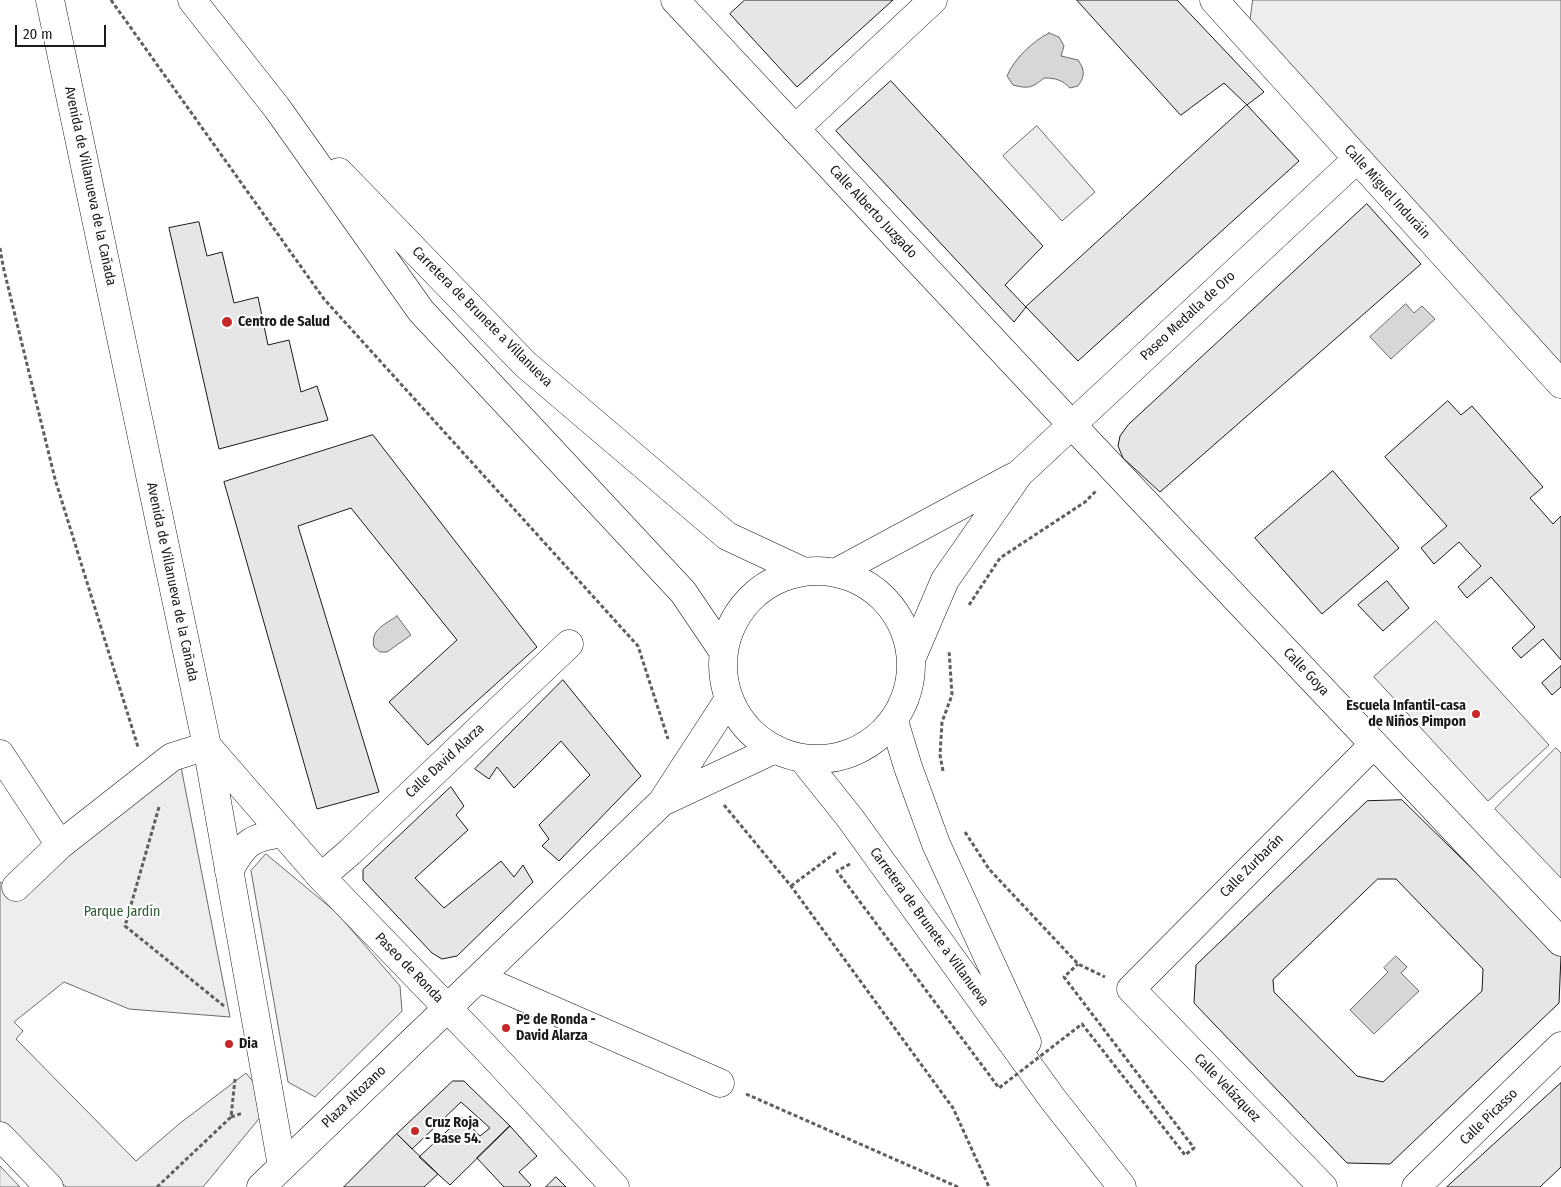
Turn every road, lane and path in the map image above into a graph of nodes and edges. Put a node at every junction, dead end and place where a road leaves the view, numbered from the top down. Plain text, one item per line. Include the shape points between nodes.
1 (50, 0) edge
2 (111, 0) edge
3 (192, 0) edge
4 (675, 0) edge
5 (933, 0) edge
6 (1214, 0) edge
7 (277, 108) junction
8 (795, 129) junction
9 (1357, 159) junction
10 (0, 248) edge
11 (1561, 384) edge
12 (1072, 425) junction
13 (1115, 470) junction
14 (1019, 474) junction
15 (802, 571) junction
16 (837, 572) junction
17 (964, 612) dead end
18 (569, 644) dead end
19 (949, 645) dead end
20 (723, 651) junction
21 (912, 657) junction
22 (729, 699) junction
23 (894, 721) junction
24 (669, 742) dead end
25 (1374, 744) junction
26 (206, 746) junction
27 (775, 749) junction
28 (0, 754) edge
29 (172, 758) junction
30 (802, 758) junction
31 (943, 772) dead end
32 (720, 801) dead end
33 (662, 802) junction
34 (159, 804) dead end
35 (964, 830) dead end
36 (282, 833) junction
37 (60, 845) junction
38 (229, 871) junction
39 (320, 877) junction
40 (791, 886) junction
41 (16, 887) dead end
42 (1561, 942) edge
43 (1078, 964) junction
44 (479, 978) junction
45 (1131, 989) junction
46 (225, 1007) dead end
47 (447, 1008) junction
48 (1561, 1046) edge
49 (235, 1078) dead end
50 (720, 1083) joint
51 (1052, 1098) junction
52 (0, 1136) edge
53 (282, 1166) junction
54 (49, 1187) edge
55 (157, 1187) edge
56 (261, 1187) edge
57 (615, 1187) edge
58 (958, 1187) edge
59 (989, 1187) edge
60 (1122, 1187) edge
61 (1323, 1187) edge
62 (1416, 1187) edge

1 - 26 main road, Avenida de Villanueva de la Cañada
2 - 24 path via 324,299 638,646
3 - 7 main road, Carretera de Brunete a Villanueva
4 - 8 main road, Calle Alberto Juzgado
5 - 8 main road
6 - 9 main road, Calle Miguel Induráin
7 - 15 main road, Carretera de Brunete a Villanueva via 525,364 727,536
7 - 20 main road, Carretera de Brunete a Villanueva via 421,312 683,592
8 - 12 main road, Calle Alberto Juzgado
9 - 11 main road, Calle Miguel Induráin
9 - 12 main road, Paseo Medalla de Oro
10 - 29 path via 55,479 140,754
12 - 13 main road, Calle Goya
12 - 14 main road, Paseo Medalla de Oro
13 - 17 path via 1085,502 1000,558
13 - 25 main road, Calle Goya
14 - 16 main road, Paseo Medalla de Oro
14 - 21 main road, Paseo Medalla de Oro via 945,580
15 - 16 main road
15 - 20 main road via 774,581 750,598 732,622
16 - 21 main road via 874,589 900,619
18 - 39 main road, Calle David Alarza
19 - 31 path via 952,694 942,722 940,756
20 - 22 main road via 724,683
21 - 23 main road via 911,680 905,701
22 - 27 main road via 740,719 756,737
22 - 33 main road
23 - 30 main road via 869,744 837,758
23 - 51 main road, Carretera de Brunete a Villanueva via 936,844
25 - 42 main road, Calle Goya
25 - 45 main road, Calle Zurbarán
26 - 29 main road
26 - 36 main road, Paseo de Ronda
26 - 38 main road, Avenida de Villanueva de la Cañada
27 - 30 main road
27 - 33 main road
28 - 37 main road
29 - 37 main road
30 - 51 main road, Carretera de Brunete a Villanueva via 850,818
32 - 40 path
33 - 44 main road
34 - 46 path via 125,926
35 - 43 path via 989,869
36 - 38 main road via 252,841 240,850
36 - 39 main road, Paseo de Ronda
37 - 41 main road
38 - 53 main road, Avenida de Villanueva de la Cañada
39 - 47 main road, Paseo de Ronda
40 - 43 path, bridge via 839,850 850,864 837,871 998,1088 1082,1024 1185,1155 1194,1148 1064,977
40 - 59 path via 953,1108
43 - 45 path
44 - 47 main road
44 - 50 main road
45 - 61 main road, Calle Velázquez
47 - 53 main road, Plaza Altozano
47 - 57 main road, Paseo de Ronda
48 - 62 main road, Calle Picasso
49 - 55 path via 231,1117
50 - 58 path
51 - 60 main road, Carretera de Brunete a Villanueva
52 - 54 main road
53 - 56 main road, Plaza Altozano

